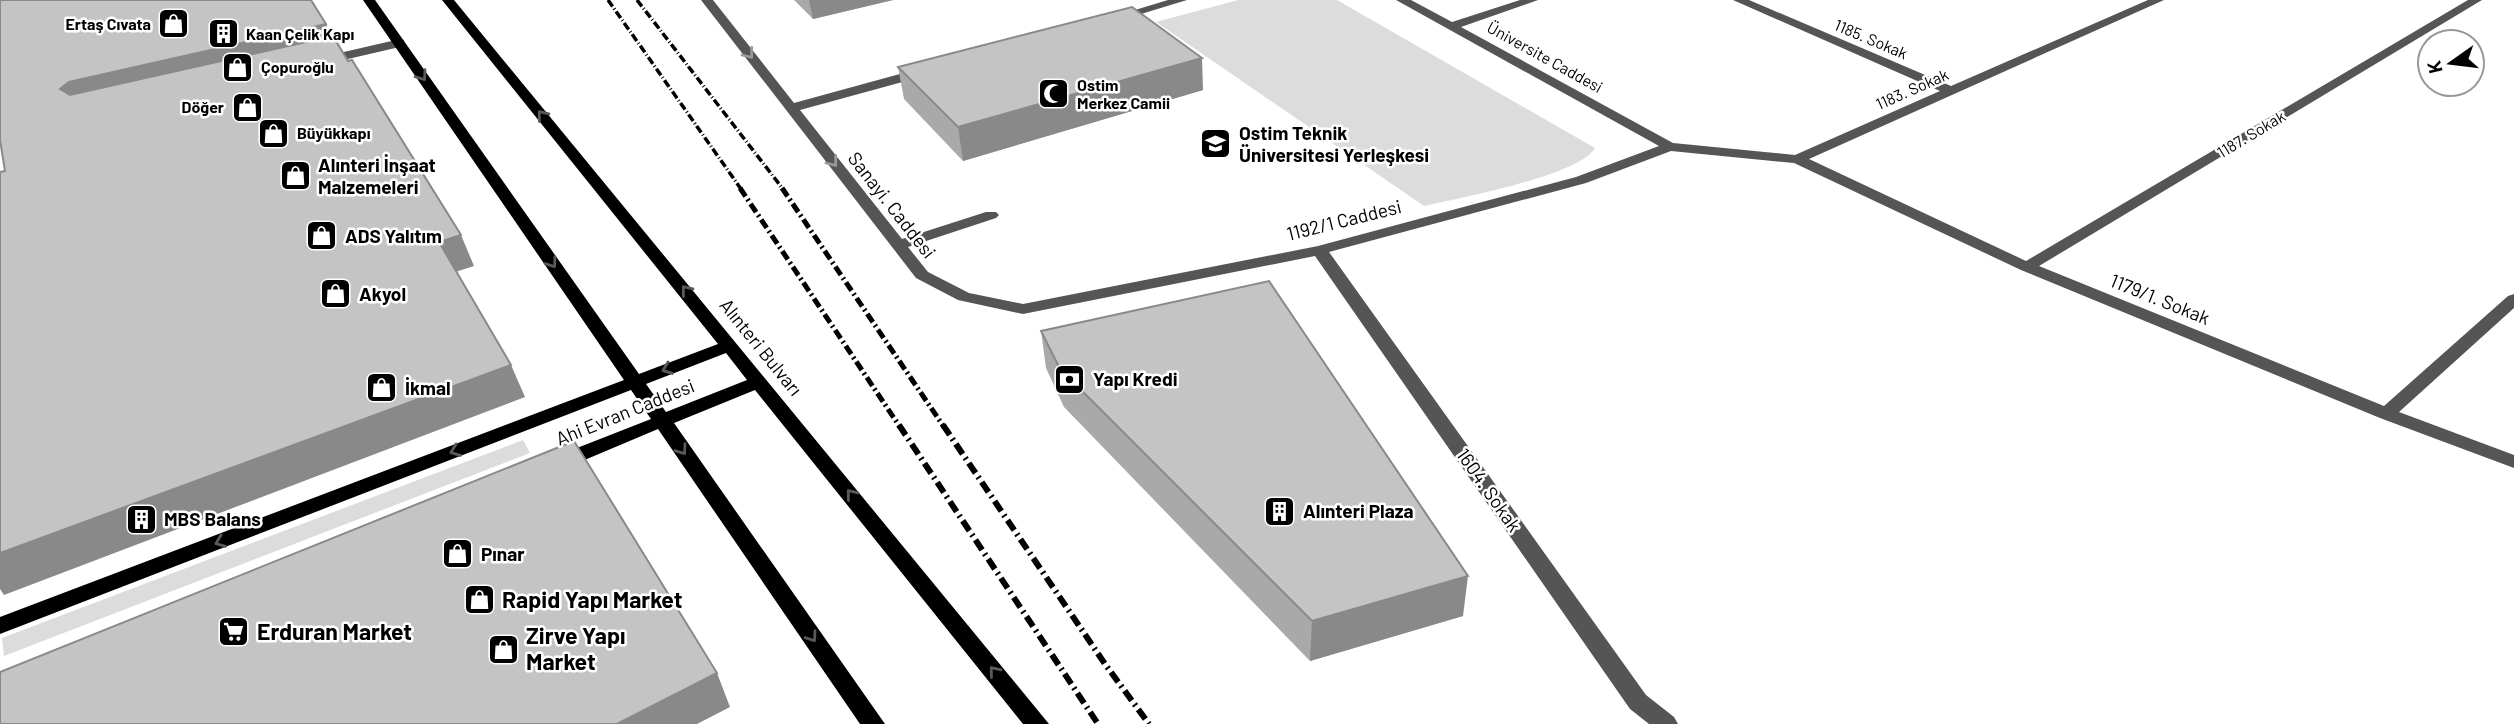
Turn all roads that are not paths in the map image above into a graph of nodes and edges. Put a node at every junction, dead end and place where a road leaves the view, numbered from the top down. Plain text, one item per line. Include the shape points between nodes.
1 (369, 0) edge
2 (448, 0) edge
3 (707, 0) edge
4 (1181, 0) edge
5 (1402, 0) edge
6 (1532, 0) edge
7 (1739, 0) edge
8 (2158, 0) edge
9 (2476, 0) edge
10 (1101, 22) edge
11 (1453, 26) junction
12 (400, 43) junction
13 (305, 65) edge
14 (940, 67) edge
15 (1951, 91) junction
16 (791, 108) junction
17 (1670, 147) junction
18 (1797, 159) junction
19 (991, 215) dead end
20 (899, 245) junction
21 (1319, 250) junction
22 (2027, 267) junction
23 (2514, 299) edge
24 (1023, 309) joint
25 (731, 345) junction
26 (761, 381) junction
27 (635, 382) junction
28 (2386, 414) junction
29 (662, 421) junction
30 (2514, 462) edge
31 (547, 468) edge
32 (0, 626) edge
33 (1638, 702) junction
34 (873, 724) edge
35 (1037, 724) edge
36 (1648, 724) edge
37 (1666, 724) edge

1 - 12 main road
25 -> 2 main road, Alınteri Bulvarı
3 -> 16 street, Sanayi. Caddesi
4 - 10 street
5 - 11 street, Üniversite Caddesi
6 - 11 street
7 - 15 street, 1185. Sokak
8 - 15 street, 1183. Sokak
9 - 22 street, 1187. Sokak
11 - 17 street, Üniversite Caddesi
12 - 13 street
12 -> 27 main road
14 - 16 street
15 - 18 street, 1183. Sokak
16 -> 20 street, Sanayi. Caddesi
17 - 18 street, 1183. Sokak
17 - 21 street, 1192/1 Caddesi via 1581,180
18 - 22 street, 1179/1. Sokak
19 - 20 street
20 - 24 street, Sanayi. Caddesi via 922,275 964,297
21 - 24 street, 1192/1 Caddesi
21 - 33 street, 1604. Sokak
22 - 28 street, 1179/1. Sokak
23 - 28 street
25 - 26 main road, Alınteri Bulvarı
25 -> 27 main road, Ahi Evran Caddesi
26 - 29 main road, Ahi Evran Caddesi
35 -> 26 main road, Alınteri Bulvarı
27 - 29 main road
27 -> 32 main road, Ahi Evran Caddesi
28 - 30 street, 1179/1. Sokak
29 - 31 main road, Ahi Evran Caddesi
29 -> 34 main road
33 - 36 street
33 - 37 street, 1604. Sokak

